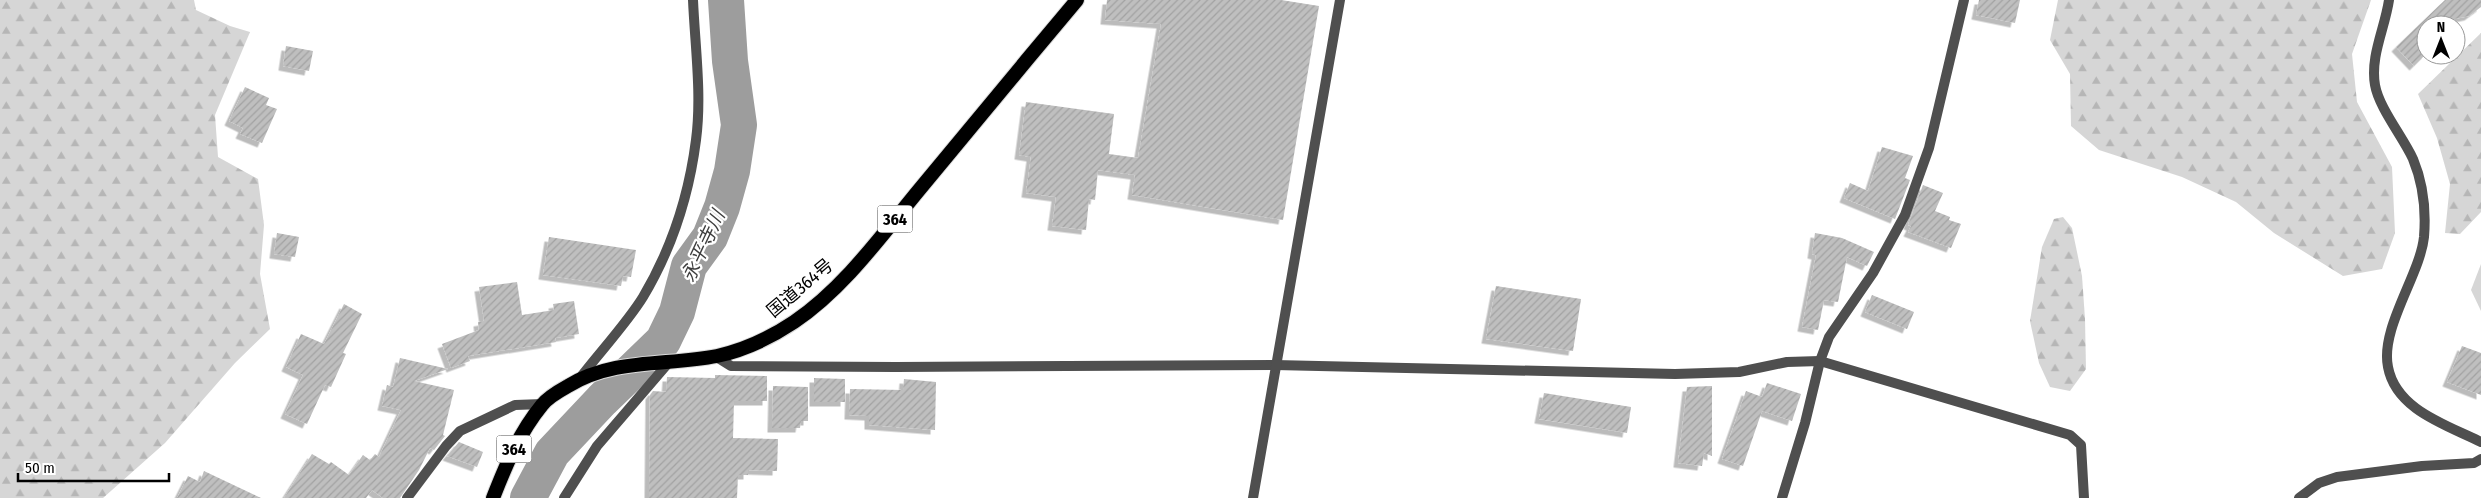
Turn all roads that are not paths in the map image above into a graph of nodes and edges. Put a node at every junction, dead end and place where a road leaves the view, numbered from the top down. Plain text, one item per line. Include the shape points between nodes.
1 (693, 0) edge
2 (1077, 0) edge
3 (1340, 0) edge
4 (1964, 0) edge
5 (2389, 0) edge
6 (715, 356) junction
7 (1820, 360) junction
8 (665, 361) junction
9 (1275, 364) junction
10 (580, 378) junction
11 (543, 404) junction
12 (2481, 442) edge
13 (2481, 459) edge
14 (407, 498) edge
15 (493, 498) edge
16 (564, 498) edge
17 (1253, 498) edge
18 (1782, 498) edge
19 (2084, 498) edge
20 (2299, 498) edge

1 - 10 street via 696,138 690,176 674,233 642,298
2 - 6 highway, 国道364号 / 364 via 835,288 771,336 741,350
3 - 9 street
4 - 7 street via 1929,148 1905,215 1873,273 1829,337
5 - 12 street via 2374,59 2375,86 2413,160 2424,202 2424,238 2398,307 2389,343 2388,367 2398,394 2418,410
6 - 8 highway, 国道364号 / 364
6 - 9 street via 731,366 775,367
7 - 9 street via 1787,362 1739,372 1675,374
7 - 18 street
7 - 19 street via 2070,435 2081,445
8 - 10 highway, 国道364号 / 364 via 626,365
8 - 16 street via 597,446
9 - 17 street
10 - 11 highway, 国道364号 / 364
11 - 14 street via 514,404 460,432
11 - 15 highway, 国道364号 / 364 via 518,442
13 - 20 street via 2474,463 2337,476 2319,483

